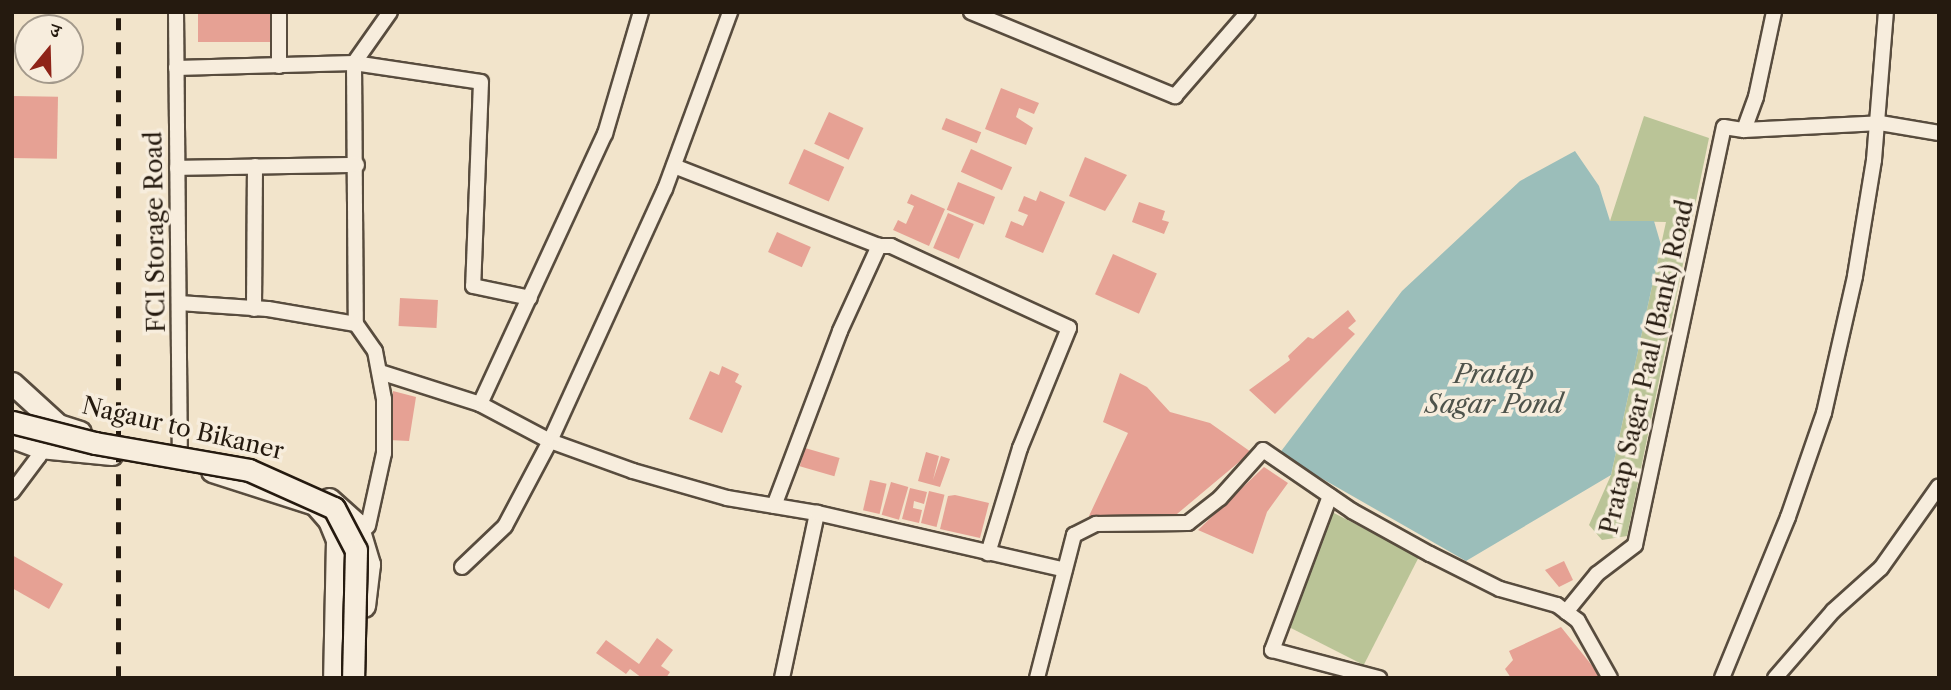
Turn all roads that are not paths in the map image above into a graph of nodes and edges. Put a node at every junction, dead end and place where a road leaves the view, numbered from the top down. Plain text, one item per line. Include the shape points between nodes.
1 (176, 12) edge
2 (279, 12) edge
3 (390, 12) edge
4 (641, 12) edge
5 (730, 12) edge
6 (971, 12) edge
7 (1248, 12) edge
8 (1774, 12) edge
9 (1886, 12) edge
10 (354, 63) junction
11 (279, 66) junction
12 (176, 68) junction
13 (1880, 123) junction
14 (1744, 130) junction
15 (1939, 132) edge
16 (357, 165) junction
17 (255, 166) junction
18 (674, 166) junction
19 (177, 168) junction
20 (879, 246) junction
21 (530, 298) junction
22 (179, 303) junction
23 (254, 309) junction
24 (356, 324) junction
25 (383, 373) junction
26 (12, 383) edge
27 (480, 404) junction
28 (12, 422) edge
29 (12, 437) edge
30 (550, 441) junction
31 (40, 447) junction
32 (180, 452) junction
33 (1939, 486) edge
34 (12, 492) edge
35 (1330, 496) junction
36 (774, 506) junction
37 (817, 513) junction
38 (368, 526) dead end
39 (988, 553) junction
40 (462, 567) dead end
41 (1065, 570) junction
42 (1566, 612) junction
43 (334, 678) edge
44 (353, 678) edge
45 (362, 678) edge
46 (782, 678) edge
47 (1037, 678) edge
48 (1379, 678) edge
49 (1610, 678) edge
50 (1722, 678) edge
51 (1775, 678) edge

1 - 12 street, FCI Storage Road
2 - 11 street
3 - 10 street
4 - 21 street via 605,134
5 - 18 street
6 - 7 street via 1175,96
8 - 14 street
9 - 13 street
10 - 11 street
10 - 16 street
10 - 21 street via 481,82 474,286
11 - 12 street
12 - 19 street, FCI Storage Road
13 - 14 street
13 - 15 street
13 - 50 street via 1855,276 1824,414 1788,517
14 - 42 street, Pratap Sagar Paal (Bank) Road via 1724,127 1635,545 1597,574
16 - 17 street
16 - 24 street
17 - 19 street
17 - 23 street
18 - 20 street
18 - 30 street
19 - 22 street, FCI Storage Road
20 - 36 street via 808,406
20 - 39 street via 891,246 1069,328 1020,448
21 - 27 street
22 - 23 street
22 - 32 street, FCI Storage Road
23 - 24 street
24 - 25 street
25 - 27 street
25 - 38 street via 384,453
26 - 32 main road, Nagaur to Bikaner via 58,425
27 - 30 street
28 - 44 main road, bridge via 95,443 249,470 334,508 356,550
29 - 31 main road, Nagaur to Bikaner
30 - 36 street via 633,471
30 - 40 street via 505,526
31 - 34 street via 39,456
31 - 43 main road, Nagaur to Bikaner via 190,465 315,504 329,520 337,540
32 - 45 main road, Nagaur to Bikaner via 282,475 336,503 357,524 369,564
33 - 51 street via 1881,568 1833,611
35 - 41 street via 1263,450 1220,498 1188,523 1096,524 1074,535
35 - 42 street via 1491,585
35 - 48 street via 1272,650
36 - 37 street
37 - 39 street
37 - 46 street
39 - 41 street
41 - 47 street
42 - 49 street via 1578,621

